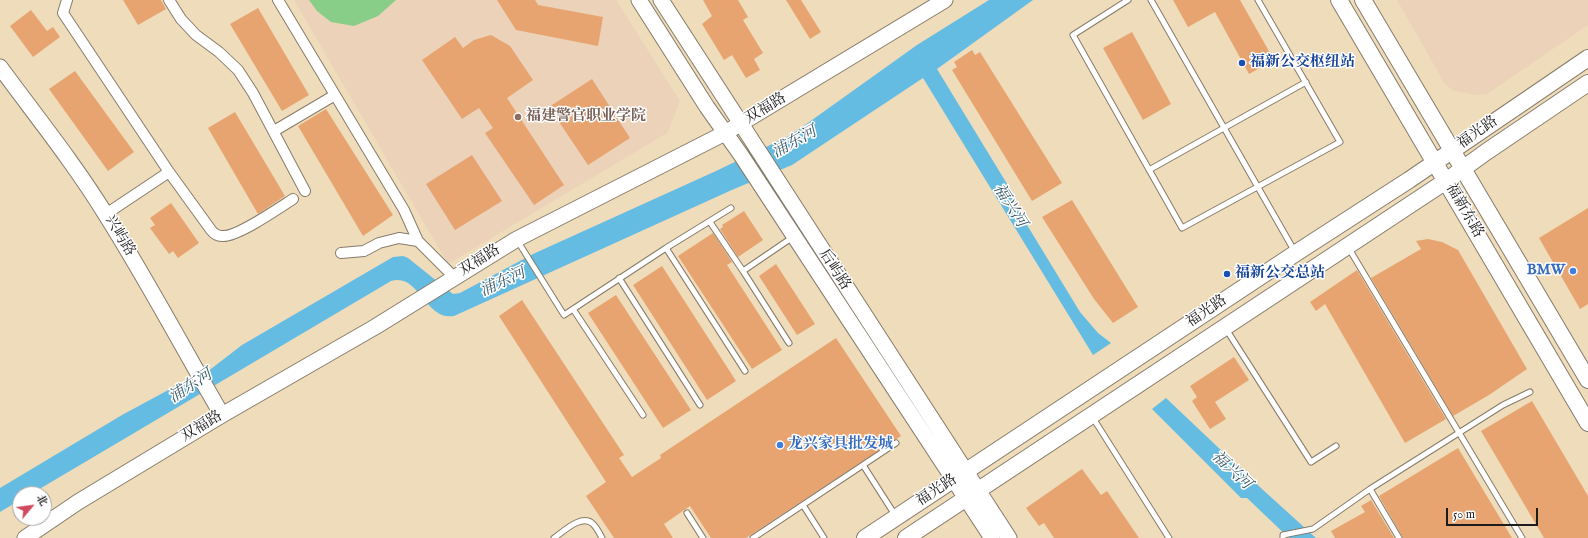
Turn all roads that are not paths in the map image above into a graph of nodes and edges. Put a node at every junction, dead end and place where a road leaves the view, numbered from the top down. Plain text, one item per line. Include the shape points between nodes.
1 (67, 0) edge
2 (169, 0) edge
3 (278, 0) edge
4 (639, 0) edge
5 (661, 0) edge
6 (945, 0) edge
7 (1128, 0) edge
8 (1151, 0) edge
9 (1258, 0) edge
10 (1339, 0) edge
11 (1363, 0) edge
12 (1588, 58) edge
13 (0, 67) edge
14 (1306, 82) junction
15 (1588, 82) edge
16 (335, 95) junction
17 (741, 124) junction
18 (1225, 128) junction
19 (274, 132) junction
20 (725, 133) junction
21 (1452, 151) junction
22 (1435, 162) junction
23 (1463, 169) junction
24 (1149, 170) junction
25 (169, 172) junction
26 (1446, 181) junction
27 (1258, 187) junction
28 (305, 192) dead end
29 (293, 200) dead end
30 (731, 208) dead end
31 (106, 214) junction
32 (710, 222) junction
33 (794, 237) junction
34 (517, 239) junction
35 (418, 241) junction
36 (1347, 246) junction
37 (666, 248) junction
38 (341, 253) dead end
39 (1296, 253) junction
40 (743, 271) junction
41 (619, 278) junction
42 (450, 280) junction
43 (573, 309) junction
44 (1224, 327) junction
45 (789, 343) dead end
46 (746, 371) dead end
47 (1588, 380) edge
48 (1530, 392) dead end
49 (700, 405) dead end
50 (222, 415) junction
51 (643, 415) dead end
52 (1092, 415) junction
53 (1588, 423) edge
54 (1459, 433) junction
55 (896, 443) dead end
56 (1336, 446) dead end
57 (864, 465) junction
58 (960, 476) junction
59 (1370, 489) junction
60 (971, 494) junction
61 (803, 505) junction
62 (687, 513) dead end
63 (897, 517) junction
64 (1283, 536) edge
65 (25, 538) edge
66 (554, 538) edge
67 (602, 538) edge
68 (703, 538) edge
69 (753, 538) edge
70 (824, 538) edge
71 (865, 538) edge
72 (906, 538) edge
73 (992, 538) edge
74 (1009, 538) edge
75 (1169, 538) edge
76 (1399, 538) edge
77 (1522, 538) edge

1 - 25 street via 63,13
2 - 19 street via 181,19 196,35 238,70
3 - 16 street
4 - 20 street
5 - 17 street, 后屿路
6 - 17 street, 双福路
7 - 24 lane via 1073,35
8 - 18 lane
9 - 14 lane
10 - 22 main road, 福新东路
11 - 21 main road, 福新东路
12 - 21 main road, 福光路
13 - 31 street, 兴屿路 via 82,177
14 - 18 lane
14 - 27 lane via 1340,142
15 - 23 main road, 福光路
16 - 19 street
16 - 35 street via 404,210
17 - 20 street, 双福路
17 - 58 street, 后屿路
18 - 24 lane
18 - 27 lane
19 - 28 street
20 - 33 street, 后屿路
20 - 34 street, 双福路
21 - 22 main road, 福光路
21 - 23 main road, 福新东路
22 - 26 main road, 福新东路
22 - 39 main road, 福光路
23 - 26 main road, 福光路
23 - 47 main road, 福新东路
24 - 27 lane via 1182,228
25 - 29 street via 216,235 233,235
25 - 31 street
26 - 36 main road, 福光路
26 - 53 main road, 福新东路
27 - 39 lane
30 - 32 lane
31 - 50 street, 兴屿路
32 - 37 lane
32 - 40 lane
33 - 40 lane
33 - 58 street, 后屿路
34 - 42 street, 双福路
34 - 43 lane via 564,315
35 - 38 street via 399,238 364,251
35 - 42 street
36 - 44 main road, 福光路
36 - 54 lane
37 - 41 lane
37 - 46 lane
39 - 58 main road, 福光路
40 - 45 lane
41 - 43 lane
41 - 49 lane
42 - 50 street, 双福路
43 - 51 lane
44 - 52 main road, 福光路
44 - 56 lane via 1311,462
48 - 54 lane via 1503,405
50 - 65 street, 双福路 via 78,502
52 - 60 main road, 福光路
52 - 75 lane
54 - 59 lane
54 - 77 lane
55 - 57 lane
57 - 61 lane
57 - 63 lane
58 - 60 street, 后屿路
58 - 63 main road, 福光路
59 - 64 lane via 1313,529
59 - 76 lane
60 - 72 main road, 福光路
60 - 73 street, 后屿路
60 - 74 street, 后屿路
61 - 69 lane
61 - 70 lane
62 - 68 lane
63 - 71 main road, 福光路
66 - 67 lane via 576,523 585,521 593,524

